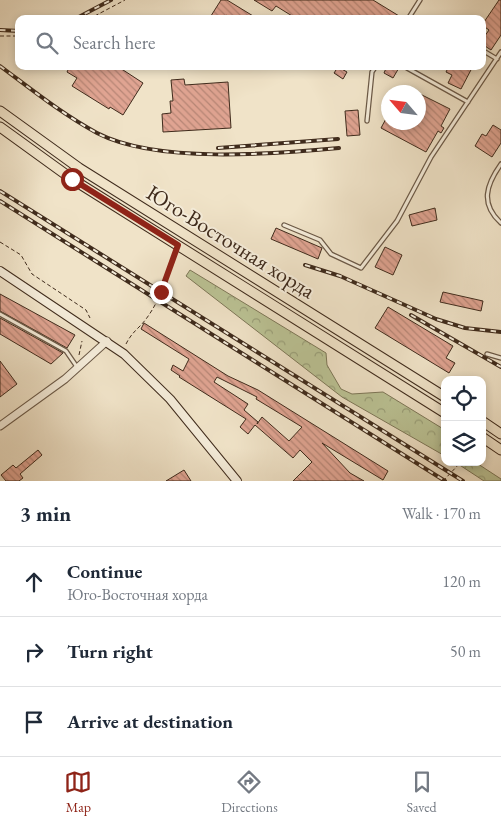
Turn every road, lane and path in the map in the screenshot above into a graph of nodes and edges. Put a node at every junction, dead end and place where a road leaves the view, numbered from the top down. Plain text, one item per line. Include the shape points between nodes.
1 (125, 0) edge
2 (420, 0) edge
3 (97, 15) edge
4 (411, 15) edge
5 (0, 36) edge
6 (15, 36) edge
7 (501, 52) edge
8 (486, 53) edge
9 (496, 59) junction
10 (373, 70) edge
11 (411, 70) edge
12 (468, 102) junction
13 (0, 112) edge
14 (367, 121) dead end
15 (0, 127) edge
16 (501, 164) edge
17 (501, 223) edge
18 (284, 225) dead end
19 (0, 242) edge
20 (178, 245) junction
21 (0, 271) edge
22 (0, 314) edge
23 (90, 318) dead end
24 (82, 341) dead end
25 (107, 341) junction
26 (126, 344) dead end
27 (487, 354) dead end
28 (79, 355) dead end
29 (501, 358) edge
30 (78, 368) junction
31 (441, 394) edge
32 (441, 410) edge
33 (486, 424) edge
34 (0, 426) edge
35 (501, 434) edge
36 (486, 440) edge
37 (501, 450) edge
38 (457, 466) edge
39 (237, 481) edge
40 (443, 481) edge

1 - 3 path
2 - 4 lane
5 - 6 path
7 - 9 lane
8 - 9 lane
9 - 12 lane
10 - 14 lane
11 - 12 lane
12 - 18 lane via 431,157 397,221 361,268 331,254 320,240
13 - 31 main road, Юго-Восточная хорда via 79,168
15 - 20 main road, Юго-Восточная хорда via 72,179
16 - 17 lane via 486,194 490,211
19 - 23 path via 21,255 32,274 86,310
20 - 26 path via 162,290
20 - 32 main road, Юго-Восточная хорда
21 - 25 main road
22 - 30 lane via 66,351
24 - 28 path
25 - 30 street
25 - 39 main road via 170,399
27 - 29 lane
30 - 34 street
33 - 35 main road
36 - 37 main road
38 - 40 path

